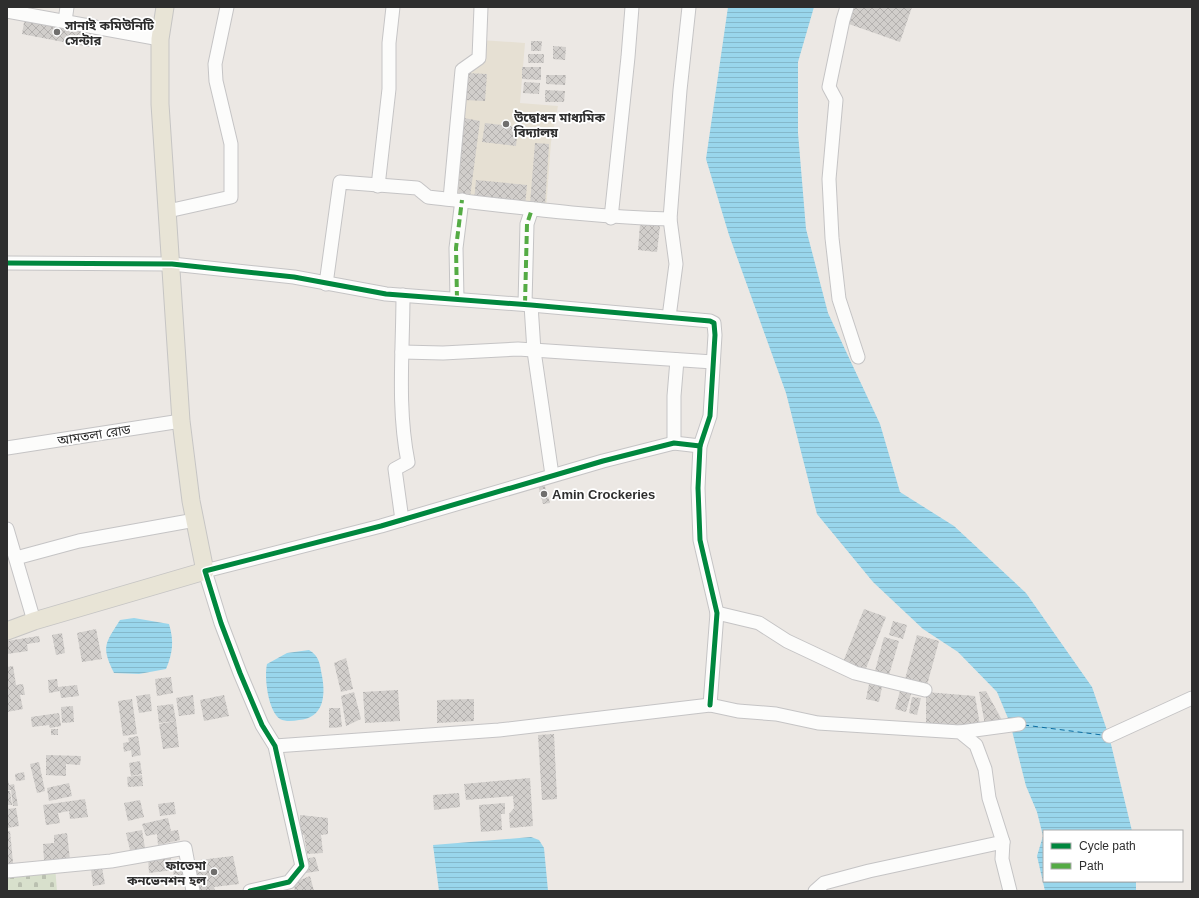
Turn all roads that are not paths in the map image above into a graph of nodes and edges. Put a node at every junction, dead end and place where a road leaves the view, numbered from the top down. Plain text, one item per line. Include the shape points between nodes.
1 (68, 7) edge
2 (165, 7) edge
3 (227, 7) edge
4 (393, 7) edge
5 (481, 7) edge
6 (632, 7) edge
7 (689, 7) edge
8 (847, 7) edge
9 (7, 11) edge
10 (65, 21) junction
11 (160, 39) junction
12 (378, 186) junction
13 (456, 200) junction
14 (532, 208) junction
15 (168, 211) junction
16 (611, 218) junction
17 (670, 219) junction
18 (7, 263) edge
19 (172, 264) junction
20 (326, 284) junction
21 (403, 296) junction
22 (457, 299) junction
23 (528, 305) junction
24 (669, 317) junction
25 (534, 350) junction
26 (402, 352) junction
27 (858, 357) dead end
28 (677, 360) junction
29 (713, 362) junction
30 (181, 421) junction
31 (674, 443) junction
32 (700, 446) junction
33 (7, 448) edge
34 (552, 475) junction
35 (195, 520) junction
36 (402, 520) junction
37 (7, 530) edge
38 (16, 558) junction
39 (205, 571) junction
40 (717, 613) junction
41 (34, 621) junction
42 (7, 631) edge
43 (925, 690) dead end
44 (1192, 698) edge
45 (710, 705) junction
46 (1019, 724) dead end
47 (960, 732) junction
48 (1109, 736) dead end
49 (275, 746) junction
50 (1002, 842) junction
51 (7, 871) edge
52 (192, 891) edge
53 (250, 891) edge
54 (816, 891) edge
55 (1010, 891) edge

1 - 10 street
2 - 11 main road
3 - 15 street via 215,64 216,81 231,144 231,197
4 - 12 street via 389,43 389,89
5 - 13 street via 479,58 462,70
6 - 16 street
7 - 17 street
8 - 27 street via 829,86 836,100 830,186 832,238 839,299
9 - 10 street
10 - 11 street
11 - 15 main road via 162,148
12 - 13 street via 417,188 428,197
12 - 20 street via 340,182
13 - 14 street
13 - 22 street
14 - 16 street
14 - 23 street via 527,224
15 - 19 main road
16 - 17 street
17 - 24 street via 676,264
18 - 19 street
19 - 20 street via 294,277
19 - 30 main road
20 - 21 street
21 - 22 street
21 - 26 street
22 - 23 street
23 - 24 street
23 - 25 street
24 - 29 street via 714,323
25 - 26 street
25 - 28 street
25 - 34 street
26 - 36 street via 400,375 408,462 394,469
28 - 29 street
28 - 31 street
29 - 32 street via 710,416
30 - 33 street, আমতলা রোড
30 - 35 main road
31 - 32 street
31 - 34 street
32 - 40 street via 700,540
34 - 36 street
35 - 38 street via 79,542
35 - 39 main road
36 - 39 street
37 - 38 street
38 - 41 street
39 - 41 main road
39 - 49 street via 240,672 262,725
40 - 43 street via 759,623 787,641 855,672
40 - 45 street
41 - 42 main road
44 - 48 street
45 - 47 street via 818,723
45 - 49 street via 499,730
46 - 47 street
47 - 50 street via 976,745 985,769 989,798
49 - 53 street via 302,866 289,882
50 - 54 street via 869,871 824,883
50 - 55 street via 1002,859
51 - 52 street via 112,861 186,848

